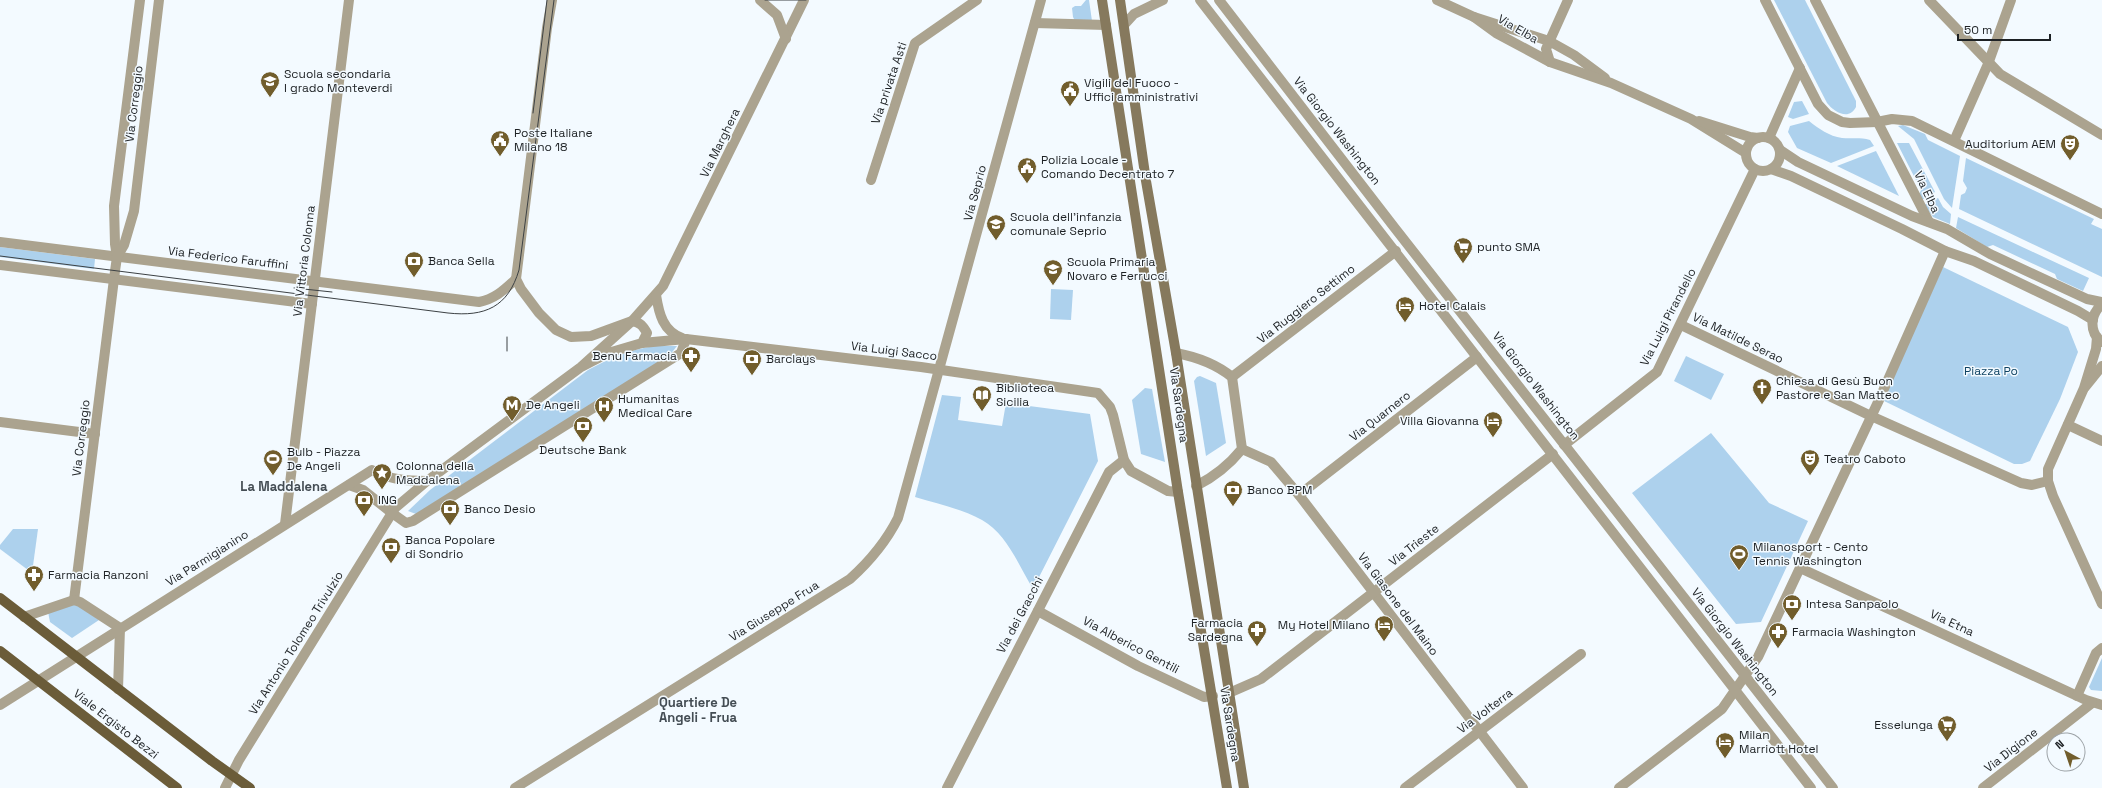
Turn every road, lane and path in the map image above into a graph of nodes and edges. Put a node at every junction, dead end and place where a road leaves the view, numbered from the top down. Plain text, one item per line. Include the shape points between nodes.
1 (140, 0) edge
2 (159, 0) edge
3 (349, 0) edge
4 (552, 0) edge
5 (760, 0) edge
6 (804, 0) edge
7 (977, 0) edge
8 (1041, 0) edge
9 (1102, 0) edge
10 (1120, 0) edge
11 (1163, 0) edge
12 (1200, 0) edge
13 (1219, 0) edge
14 (1437, 0) edge
15 (1568, 0) edge
16 (1765, 0) edge
17 (1815, 0) edge
18 (1928, 0) edge
19 (2011, 0) edge
20 (1474, 17) junction
21 (1035, 23) junction
22 (1106, 25) junction
23 (1124, 25) junction
24 (786, 39) junction
25 (1549, 41) junction
26 (1550, 62) junction
27 (1988, 64) junction
28 (1800, 68) junction
29 (1611, 83) junction
30 (1691, 119) junction
31 (1877, 122) junction
32 (2102, 135) edge
33 (1758, 138) junction
34 (1769, 138) junction
35 (1954, 141) junction
36 (1780, 150) junction
37 (1746, 153) junction
38 (1755, 169) junction
39 (1771, 169) junction
40 (871, 180) dead end
41 (114, 206) junction
42 (134, 210) junction
43 (2102, 214) edge
44 (1929, 222) junction
45 (0, 242) edge
46 (1407, 242) junction
47 (1396, 251) junction
48 (1944, 251) junction
49 (117, 257) junction
50 (0, 265) edge
51 (516, 279) junction
52 (114, 280) junction
53 (314, 282) junction
54 (656, 295) junction
55 (2102, 303) edge
56 (312, 304) junction
57 (2092, 320) junction
58 (632, 321) junction
59 (1681, 325) junction
60 (686, 339) junction
61 (2099, 340) edge
62 (642, 343) junction
63 (1489, 348) junction
64 (1176, 353) junction
65 (1158, 354) junction
66 (1477, 357) junction
67 (2102, 366) edge
68 (581, 367) junction
69 (940, 370) junction
70 (1232, 377) junction
71 (2084, 388) junction
72 (1871, 416) junction
73 (0, 422) edge
74 (2068, 425) junction
75 (95, 434) junction
76 (2102, 441) edge
77 (1564, 445) junction
78 (1242, 449) junction
79 (1553, 454) junction
80 (1124, 460) junction
81 (427, 481) junction
82 (2048, 481) junction
83 (349, 485) junction
84 (1196, 486) junction
85 (1178, 492) junction
86 (1299, 495) junction
87 (392, 513) junction
88 (285, 524) junction
89 (1800, 568) junction
90 (1373, 592) junction
91 (0, 598) edge
92 (74, 600) junction
93 (2102, 604) edge
94 (1038, 610) junction
95 (24, 617) junction
96 (120, 628) junction
97 (2102, 648) edge
98 (0, 651) edge
99 (1581, 654) dead end
100 (76, 656) junction
101 (1745, 675) junction
102 (38, 681) junction
103 (118, 689) junction
104 (1735, 689) junction
105 (1229, 693) junction
106 (1213, 696) junction
107 (2077, 696) junction
108 (2097, 704) edge
109 (0, 705) edge
110 (1479, 732) junction
111 (231, 776) junction
112 (177, 788) edge
113 (224, 788) edge
114 (250, 788) edge
115 (515, 788) edge
116 (947, 788) edge
117 (1227, 788) edge
118 (1244, 788) edge
119 (1405, 788) edge
120 (1523, 788) edge
121 (1619, 788) edge
122 (1811, 788) edge
123 (1833, 788) edge
124 (1983, 788) edge

1 - 41 street, Via Correggio
2 - 42 street, Via Correggio
3 - 53 street, Via Vittoria Colonna
4 - 51 street via 546,28
5 - 24 street via 777,15
6 - 24 street, Via Marghera
7 - 40 street, Via privata Asti via 915,43
8 - 21 street, Via Seprio
9 - 22 main road, Via Sardegna
10 - 23 main road, Via Sardegna
11 - 23 street via 1134,14
12 - 47 street
13 - 46 street, Via Giorgio Washington
14 - 20 street, Via Elba
15 - 25 street
16 - 28 street
17 - 31 street, Via Elba
18 - 27 street
19 - 27 street
20 - 25 street, Via Elba
20 - 26 street, Via Elba via 1496,33
21 - 22 street
21 - 69 street, Via Seprio
22 - 65 main road, Via Sardegna
23 - 64 main road, Via Sardegna via 1146,181
24 - 54 street, Via Marghera via 674,266
25 - 26 street, Via Elba via 1546,53
25 - 29 street, Via Elba via 1574,55
26 - 29 street, Via Elba
27 - 32 street via 2000,74
27 - 35 street
28 - 31 street via 1818,104 1828,115 1842,122
28 - 34 street
29 - 30 street, Via Elba
30 - 33 street, Via Elba
30 - 37 street, Via Elba
31 - 35 street via 1906,120
31 - 44 street, Via Elba
33 - 34 street
33 - 37 street via 1751,142
34 - 36 street
35 - 43 street
36 - 39 street via 1778,162
36 - 44 street, Via Elba via 1798,162
37 - 38 street via 1749,164
38 - 39 street
38 - 59 street, Via Luigi Pirandello
39 - 48 street via 1798,179
41 - 42 street via 123,214
41 - 49 street, Via Correggio
42 - 49 street, Via Correggio via 124,245
44 - 55 street via 1950,230 1990,254 2078,295
45 - 49 street, Via Federico Faruffini
46 - 47 street, Via Ruggiero Settimo
46 - 63 street, Via Giorgio Washington
47 - 66 street
47 - 70 street, Via Ruggiero Settimo
48 - 57 street via 1974,261
48 - 72 street
49 - 52 street, Via Correggio
49 - 53 street, Via Federico Faruffini
50 - 52 street
51 - 53 street, Via Federico Faruffini via 498,295 479,302
51 - 58 street via 521,290 539,313 556,330 571,337 591,336
52 - 56 street
52 - 75 street, Via Correggio
53 - 56 street, Via Vittoria Colonna
54 - 58 street, Via Marghera
54 - 60 street via 663,322 674,335
55 - 57 street
56 - 88 street, Via Vittoria Colonna
57 - 61 street via 2093,330
58 - 62 street via 644,326 647,333
58 - 68 street, Via Marghera
59 - 72 street, Via Matilde Serao
59 - 77 street, Via Luigi Pirandello via 1657,372
60 - 62 street
60 - 69 street, Via Luigi Sacco
60 - 87 street via 681,353 414,521 406,524
61 - 71 street
62 - 68 street via 608,353
63 - 66 street, Via Quarnero
63 - 77 street, Via Giorgio Washington
64 - 65 main road
64 - 70 street via 1221,368
64 - 84 main road, Via Sardegna
65 - 85 main road, Via Sardegna
66 - 79 street
66 - 86 street, Via Quarnero
67 - 71 street
68 - 81 street, Via Antonio Tolomeo Trivulzio
69 - 80 street, Via Luigi Sacco via 1098,393 1110,407
69 - 115 street, Via Giuseppe Frua via 898,518 886,540 869,562 850,579
70 - 78 street
71 - 74 street
72 - 82 street via 2021,483 2032,485
72 - 89 street
73 - 75 street
74 - 76 street
74 - 82 street via 2048,469
75 - 92 street, Via Correggio
77 - 79 street, Via Luigi Pirandello
77 - 101 street, Via Giorgio Washington
78 - 84 street via 1211,478
78 - 86 street, Via Giasone del Maino via 1271,462
79 - 90 street, Via Trieste
79 - 104 street
80 - 85 street via 1131,471 1168,491
80 - 94 street, Via dei Gracchi via 1109,472
81 - 83 street, Via Parmigianino via 396,480 372,470
81 - 87 street, Via Antonio Tolomeo Trivulzio
82 - 93 street
83 - 87 street via 363,490
83 - 88 street, Via Parmigianino
84 - 85 main road
84 - 105 main road, Via Sardegna
85 - 106 main road, Via Sardegna
86 - 90 street, Via Giasone del Maino
87 - 111 street, Via Antonio Tolomeo Trivulzio
88 - 96 street, Via Parmigianino
89 - 101 street via 1762,650
89 - 107 street, Via Etna
90 - 105 street, Via Trieste via 1261,679
90 - 110 street, Via Giasone del Maino
91 - 95 main road
92 - 95 street
92 - 96 street
94 - 106 street, Via Alberico Gentili via 1138,666 1204,697
94 - 116 street, Via dei Gracchi
95 - 100 main road
96 - 100 street, Via Parmigianino
96 - 103 street
97 - 107 street via 2096,653
98 - 102 main road, Viale Ergisto Bezzi
99 - 110 street, Via Volterra
100 - 102 street, Via Parmigianino
100 - 103 main road
101 - 104 street
101 - 123 street, Via Giorgio Washington
102 - 109 street, Via Parmigianino
102 - 112 main road, Viale Ergisto Bezzi
103 - 111 main road
104 - 121 street via 1722,709
104 - 122 street
105 - 106 main road
105 - 118 main road, Via Sardegna
106 - 117 main road, Via Sardegna
107 - 108 street, Via Etna
108 - 124 street, Via Digione
110 - 119 street, Via Volterra
110 - 120 street, Via Giasone del Maino
111 - 113 street, Via Antonio Tolomeo Trivulzio
111 - 114 main road

